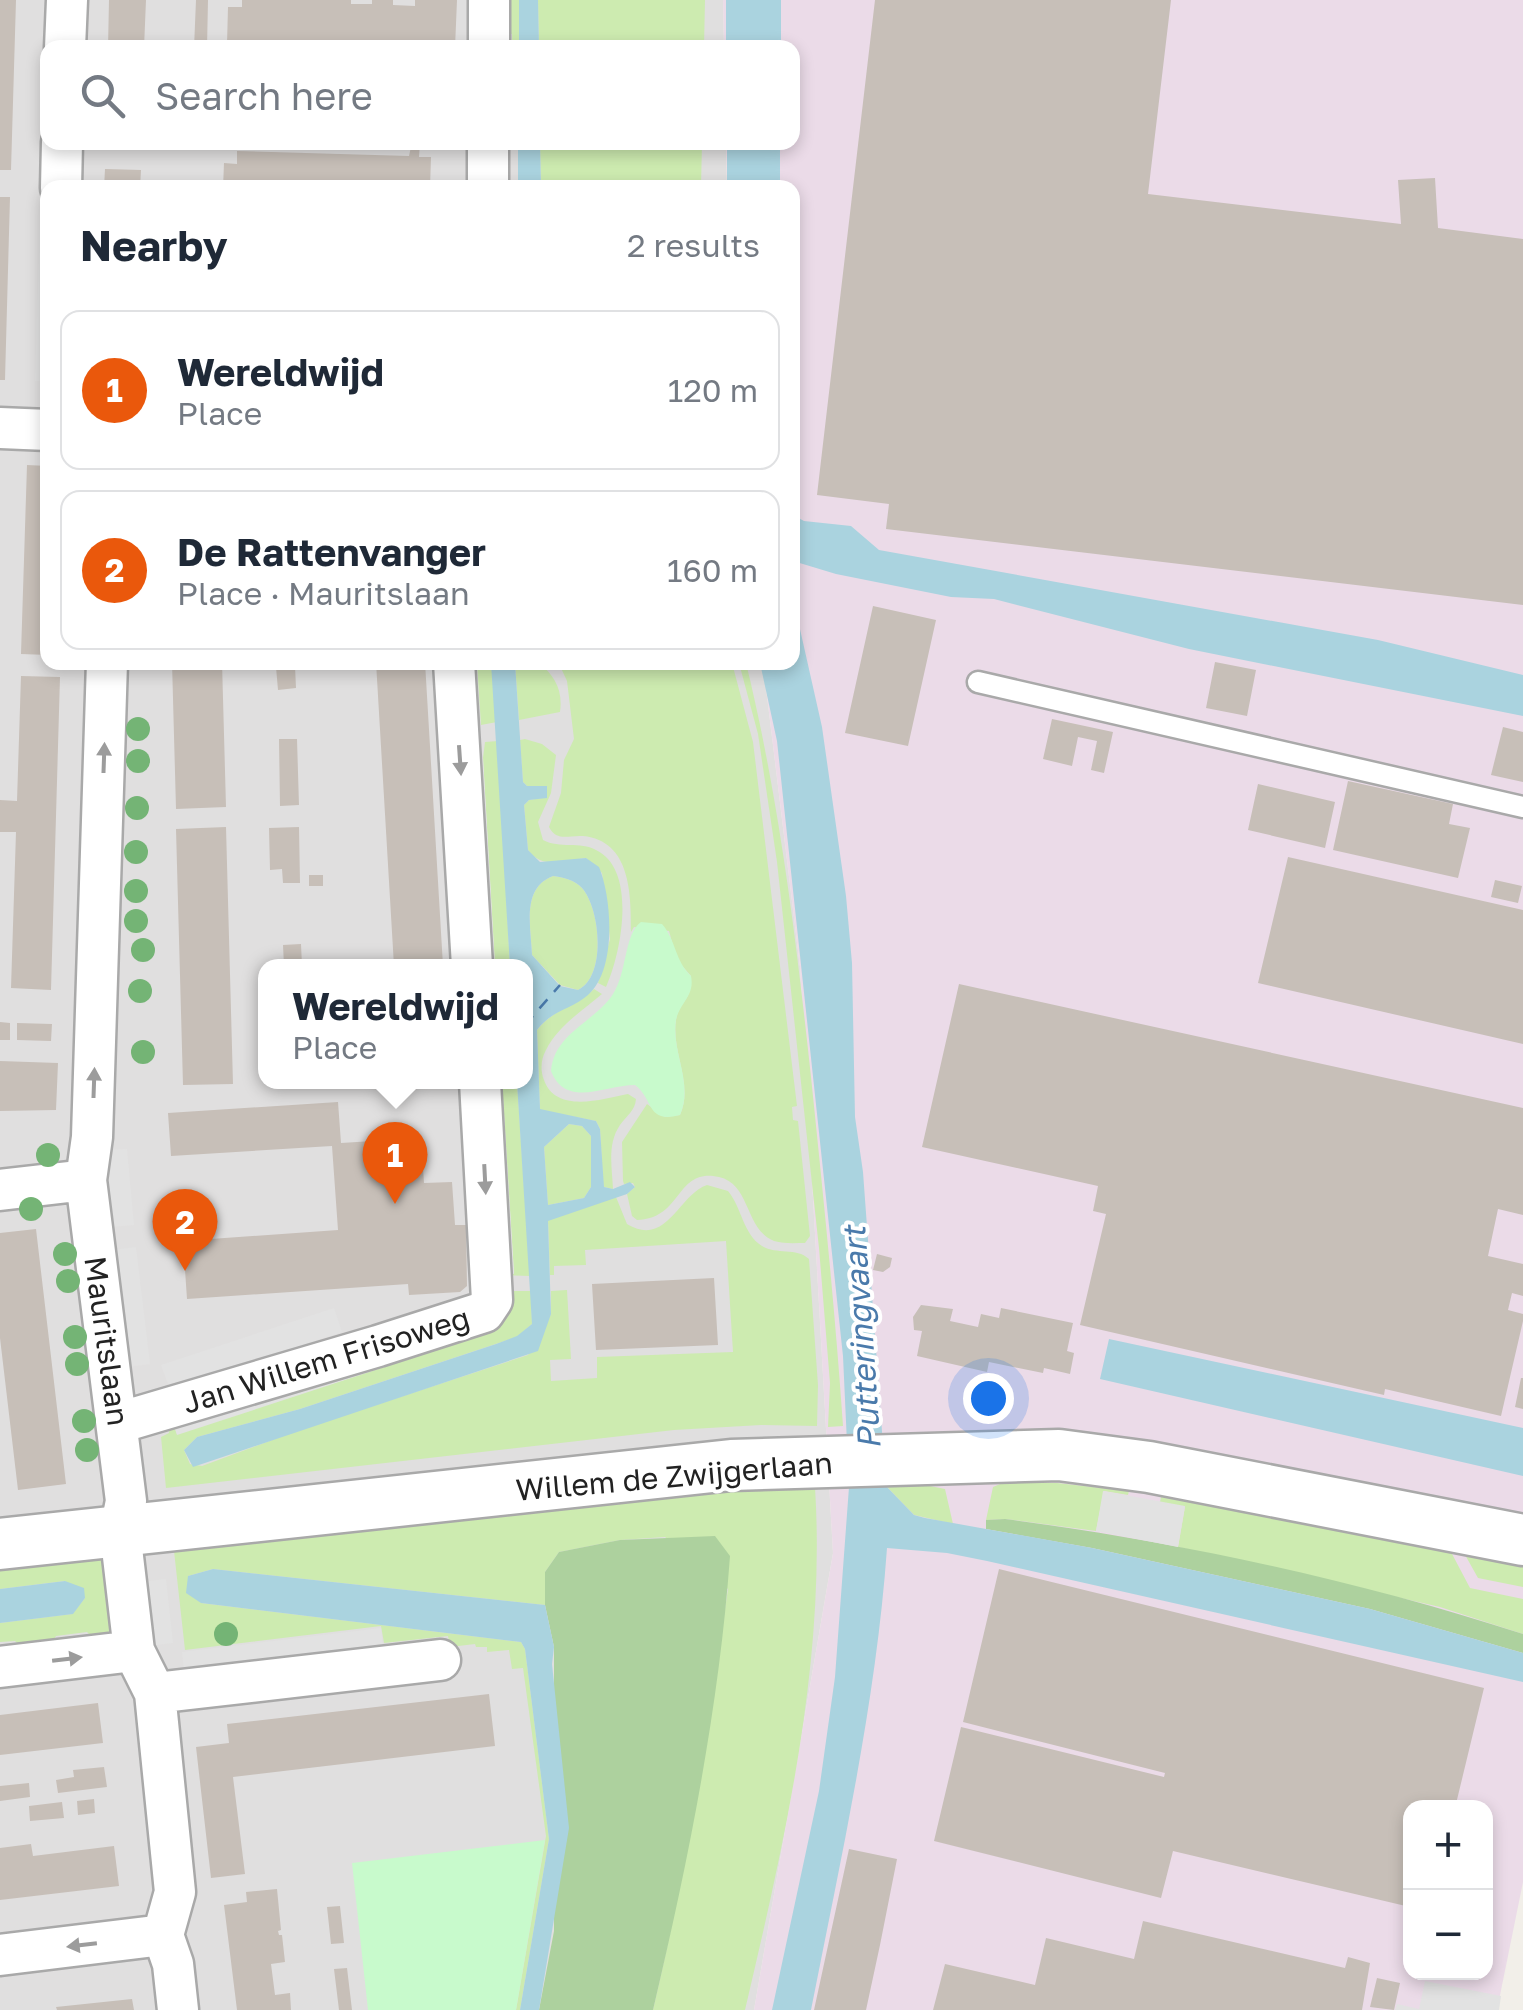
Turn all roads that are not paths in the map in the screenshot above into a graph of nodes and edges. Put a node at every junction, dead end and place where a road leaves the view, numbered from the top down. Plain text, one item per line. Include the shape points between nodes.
1 (67, 0) edge
2 (489, 0) edge
3 (65, 40) edge
4 (489, 40) edge
5 (62, 150) edge
6 (488, 150) edge
7 (61, 180) edge
8 (488, 180) edge
9 (0, 428) edge
10 (40, 430) edge
11 (106, 670) edge
12 (454, 670) edge
13 (978, 682) dead end
14 (1523, 807) edge
15 (472, 959) edge
16 (480, 1089) edge
17 (86, 1180) junction
18 (0, 1190) edge
19 (118, 1423) junction
20 (120, 1531) junction
21 (1523, 1540) edge
22 (0, 1544) edge
23 (134, 1651) junction
24 (440, 1660) dead end
25 (0, 1667) edge
26 (155, 1693) junction
27 (164, 1935) junction
28 (0, 1955) edge
29 (178, 2010) edge

1 - 3 street
2 - 4 street
5 - 7 street
6 - 8 street
9 - 10 street
17 -> 11 street, Mauritslaan
12 -> 15 street
13 - 14 lane
16 -> 19 street, Jan Willem Frisoweg via 492,1300 484,1312
17 - 18 street
17 - 19 street, Mauritslaan
19 - 20 street, Mauritslaan via 126,1501
20 - 21 street, Willem de Zwijgerlaan via 731,1465 1059,1456
20 - 22 street, Willem de Zwijgerlaan
20 - 23 street, Mauritslaan
25 -> 23 street
23 - 26 street, Mauritslaan
24 - 26 street
26 - 27 street, Mauritslaan via 175,1892
27 -> 28 street
27 - 29 street, Mauritslaan

